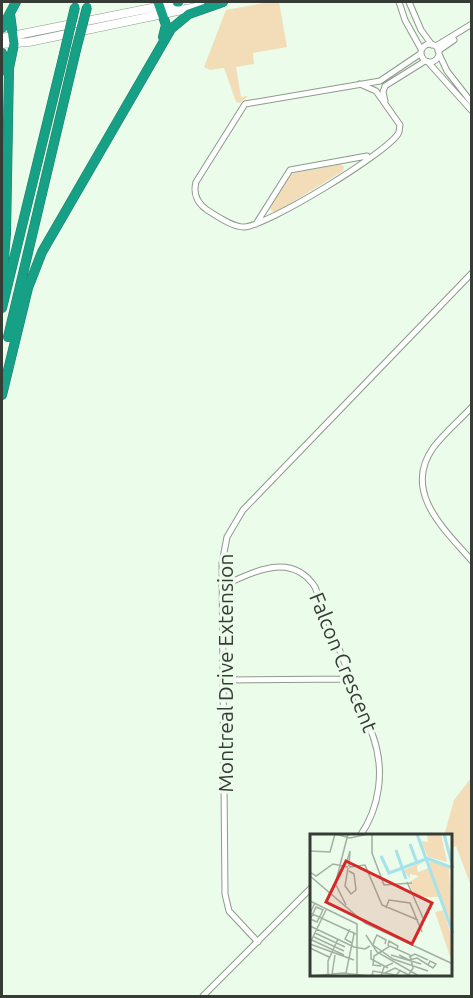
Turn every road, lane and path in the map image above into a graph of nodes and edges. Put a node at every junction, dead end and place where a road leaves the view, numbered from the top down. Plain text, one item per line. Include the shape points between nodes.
1 (16, 2) edge
2 (180, 2) edge
3 (226, 2) edge
4 (399, 2) edge
5 (409, 2) edge
6 (75, 4) edge
7 (88, 4) edge
8 (159, 8) edge
9 (10, 14) junction
10 (471, 26) edge
11 (2, 28) edge
12 (2, 38) edge
13 (14, 40) junction
14 (2, 44) edge
15 (160, 45) junction
16 (436, 49) junction
17 (421, 52) junction
18 (2, 53) edge
19 (426, 62) junction
20 (360, 84) junction
21 (9, 87) junction
22 (471, 103) edge
23 (387, 105) junction
24 (471, 111) edge
25 (372, 155) junction
26 (256, 224) junction
27 (471, 273) edge
28 (2, 284) edge
29 (2, 308) edge
30 (2, 371) edge
31 (2, 395) edge
32 (471, 407) edge
33 (471, 561) edge
34 (222, 586) junction
35 (351, 679) junction
36 (224, 680) junction
37 (361, 834) edge
38 (310, 889) edge
39 (258, 942) junction
40 (203, 996) edge

1 - 9 highway
2 - 8 main road
3 - 8 main road
3 - 15 highway via 184,17
4 - 17 street
5 - 16 street via 421,30
6 - 29 highway, bridge
7 - 30 highway, bridge
8 - 13 main road
8 - 15 highway via 166,27
9 - 11 highway
9 - 13 highway
10 - 16 street
12 - 13 main road
13 - 14 main road
13 - 21 highway
15 - 31 highway via 42,252 22,307
16 - 17 street via 427,45
16 - 19 street via 435,61
16 - 22 street
17 - 19 street
17 - 20 street via 382,80
18 - 21 highway
19 - 23 street via 385,86
19 - 24 street
20 - 23 street via 373,89
20 - 26 street via 252,101 242,107 196,182 195,194 206,209 233,224
21 - 28 highway
23 - 25 street via 398,121 399,133
25 - 26 street via 293,206
25 - 26 street via 290,170
27 - 34 street, Montreal Drive Extension via 243,510 226,537
32 - 33 street via 434,446 426,460 423,478 429,508
34 - 35 street, Falcon Crescent via 273,566 287,566 303,573 315,587
34 - 36 street, Montreal Drive Extension
35 - 36 street
35 - 37 street, Falcon Crescent via 376,743 379,766 375,805
36 - 39 street, Montreal Drive Extension via 225,901 240,925
38 - 39 street
39 - 40 street

